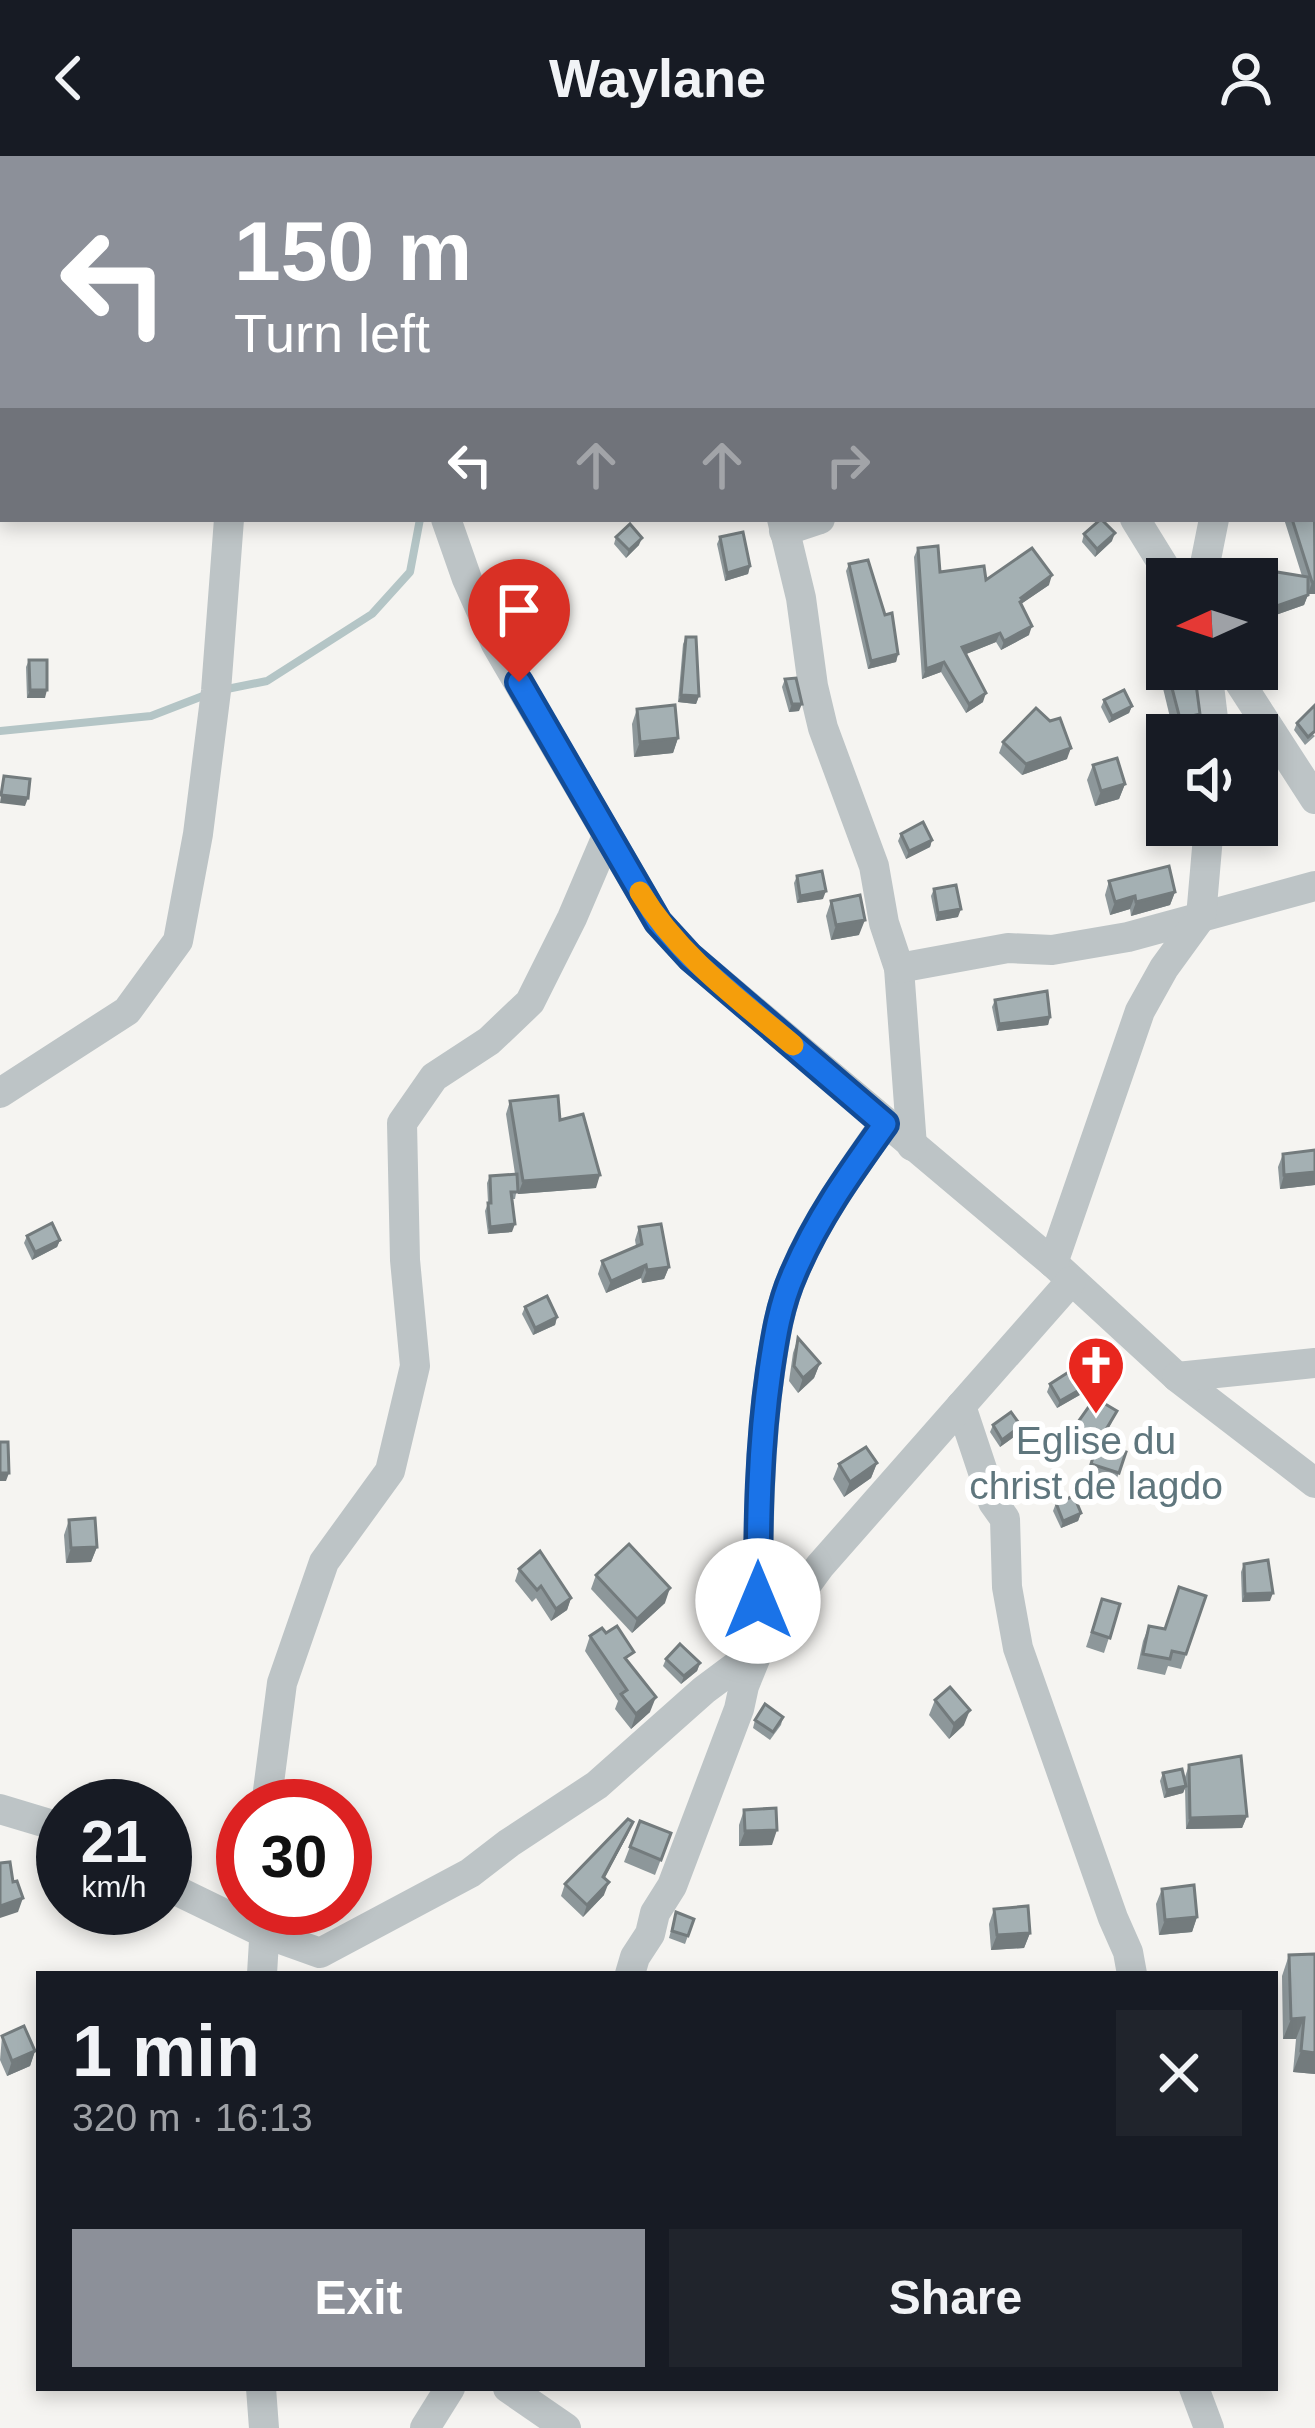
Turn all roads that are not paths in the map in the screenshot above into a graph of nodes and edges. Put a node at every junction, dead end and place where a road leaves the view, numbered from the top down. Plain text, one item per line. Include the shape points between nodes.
1 (229, 522) edge
2 (447, 522) edge
3 (1138, 522) edge
4 (1213, 522) edge
5 (783, 525) edge
6 (1159, 558) edge
7 (1206, 558) edge
8 (1246, 690) edge
9 (1315, 799) edge
10 (607, 836) junction
11 (1207, 846) edge
12 (1315, 886) edge
13 (1201, 917) junction
14 (899, 968) junction
15 (0, 1093) edge
16 (885, 1124) junction
17 (912, 1146) junction
18 (1062, 1272) junction
19 (1315, 1363) edge
20 (1178, 1376) junction
21 (962, 1406) junction
22 (1315, 1483) edge
23 (759, 1648) junction
24 (270, 1779) edge
25 (0, 1809) edge
26 (36, 1820) edge
27 (372, 1926) edge
28 (264, 1935) edge
29 (289, 1935) edge
30 (354, 1935) edge
31 (262, 1971) edge
32 (631, 1971) edge
33 (1131, 1971) edge
34 (262, 2391) edge
35 (448, 2391) edge
36 (512, 2391) edge
37 (1195, 2391) edge
38 (264, 2428) edge
39 (425, 2428) edge
40 (566, 2428) edge
41 (1209, 2428) edge

1 - 15 street via 216,691 178,941 127,1011
2 - 10 street via 496,644
3 - 6 street
4 - 7 street
5 - 14 street via 823,728 874,866
8 - 9 street
10 - 16 street via 658,922 690,957
10 - 24 street via 530,1002 434,1077 402,1123 415,1366 390,1471 324,1562 282,1683
11 - 13 street
12 - 13 street
13 - 14 street via 1071,947 1008,948
13 - 18 street via 1140,1012
14 - 17 street
16 - 17 street
16 - 23 street via 824,1209 776,1328 758,1505
17 - 18 street
18 - 20 street
18 - 21 street
19 - 20 street
20 - 22 street
21 - 23 street
21 - 33 street via 1005,1519 1018,1648
23 - 27 street via 597,1785 470,1874
23 - 32 street via 672,1886
25 - 26 street
28 - 31 street
29 - 30 street via 320,1953
34 - 38 street
35 - 39 street
36 - 40 street
37 - 41 street

